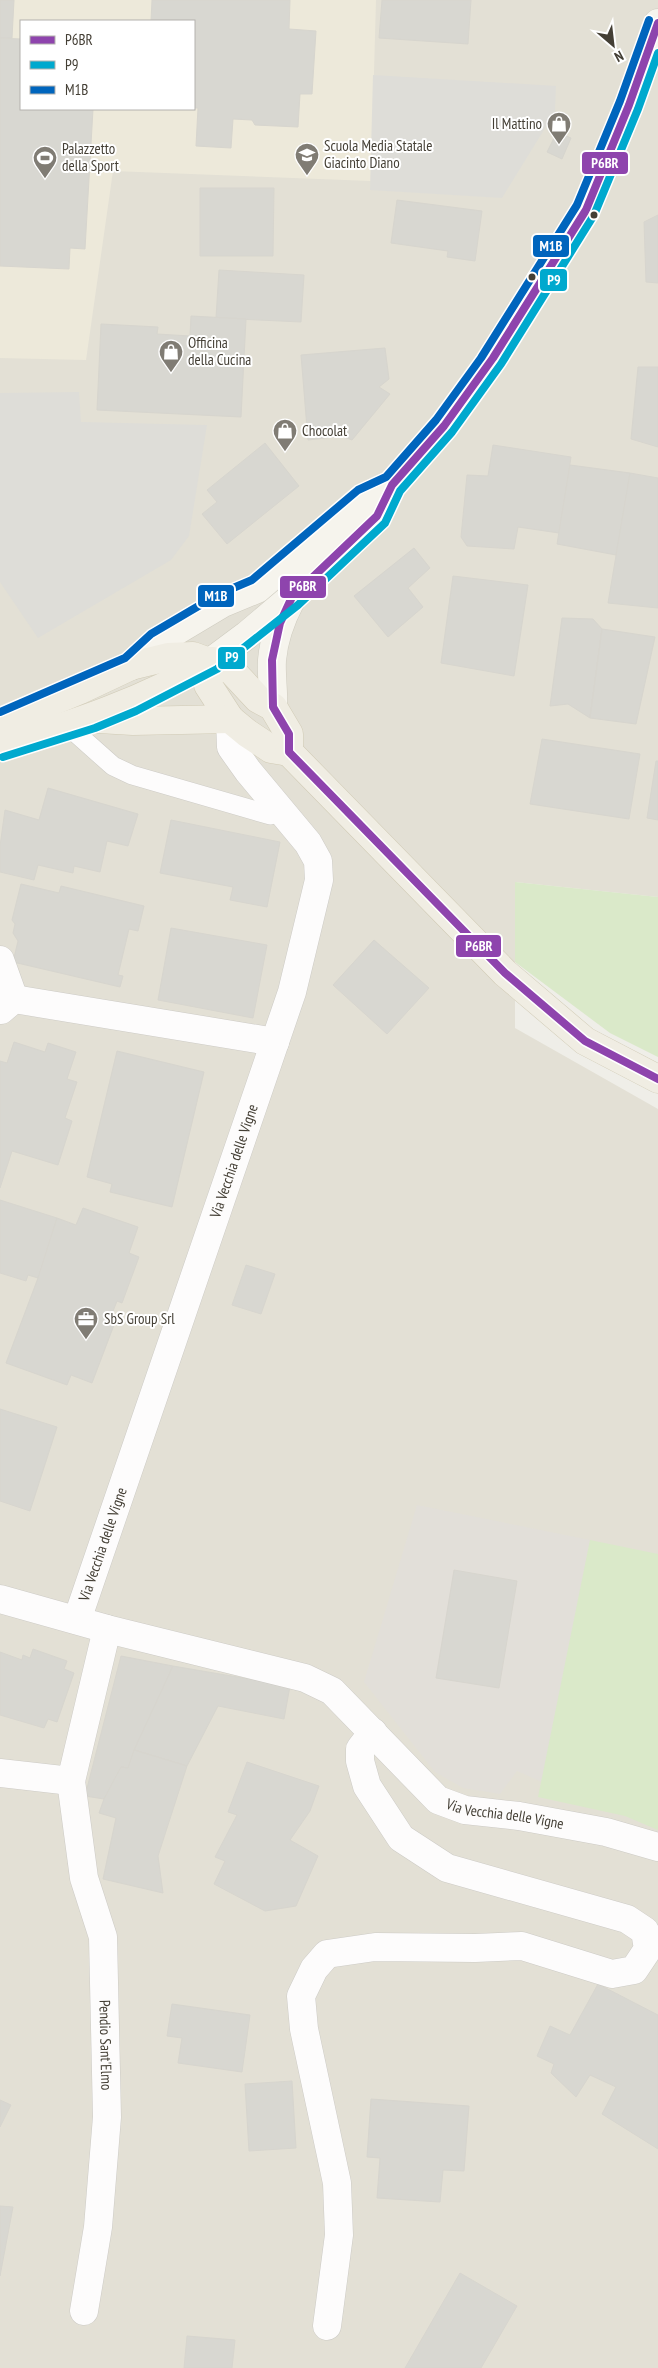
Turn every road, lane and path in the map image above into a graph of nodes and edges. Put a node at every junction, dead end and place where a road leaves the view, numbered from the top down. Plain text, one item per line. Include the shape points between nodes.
1 (658, 23) edge
2 (392, 485) junction
3 (257, 589) junction
4 (292, 597) junction
5 (212, 661) junction
6 (130, 666) junction
7 (273, 707) junction
8 (230, 719) junction
9 (80, 722) junction
10 (0, 723) edge
11 (0, 748) edge
12 (289, 752) junction
13 (283, 812) junction
14 (0, 960) edge
15 (7, 1005) edge
16 (275, 1042) junction
17 (658, 1079) edge
18 (0, 1599) edge
19 (77, 1620) junction
20 (107, 1629) junction
21 (373, 1732) junction
22 (0, 1773) edge
23 (71, 1781) junction
24 (658, 1847) edge
25 (84, 2311) dead end
26 (327, 2326) dead end

1 - 2 main road via 586,210 489,364 444,426
2 - 3 main road via 364,498
2 - 4 main road via 376,516
3 - 5 main road via 231,615 215,644
3 - 6 main road via 223,603 156,643
4 - 5 main road
4 - 7 main road via 280,623 272,660
5 - 6 main road via 193,656 168,657
5 - 7 main road via 231,670 258,699
5 - 8 main road via 208,685
5 - 9 main road via 157,691
6 - 10 main road
7 - 12 main road via 289,734
8 - 9 main road
8 - 12 main road via 271,749
8 - 13 street, Via Vecchia delle Vigne via 231,747
9 - 11 main road
9 - 13 lane via 113,766 132,775 270,815
12 - 17 main road via 505,973 585,1041
13 - 16 street, Via Vecchia delle Vigne via 318,861 319,880 292,992
14 - 15 street
15 - 16 street
16 - 19 street, Via Vecchia delle Vigne
18 - 19 street, Via Vecchia delle Vigne
19 - 20 street, Via Vecchia delle Vigne
20 - 21 street, Via Vecchia delle Vigne via 306,1678 332,1691
20 - 23 street, Pendio Sant'Elmo
21 - 24 street, Via Vecchia delle Vigne via 438,1800 465,1810 606,1832
21 - 26 street via 360,1749 360,1761 367,1786 401,1838 447,1868 627,1919 645,1931 648,1949 634,1970 612,1974 522,1946 375,1947 327,1954 314,1969 301,1996 304,2029 336,2183 339,2235
22 - 23 street
23 - 25 street, Pendio Sant'Elmo via 84,1878 103,1937 107,2117 98,2226

